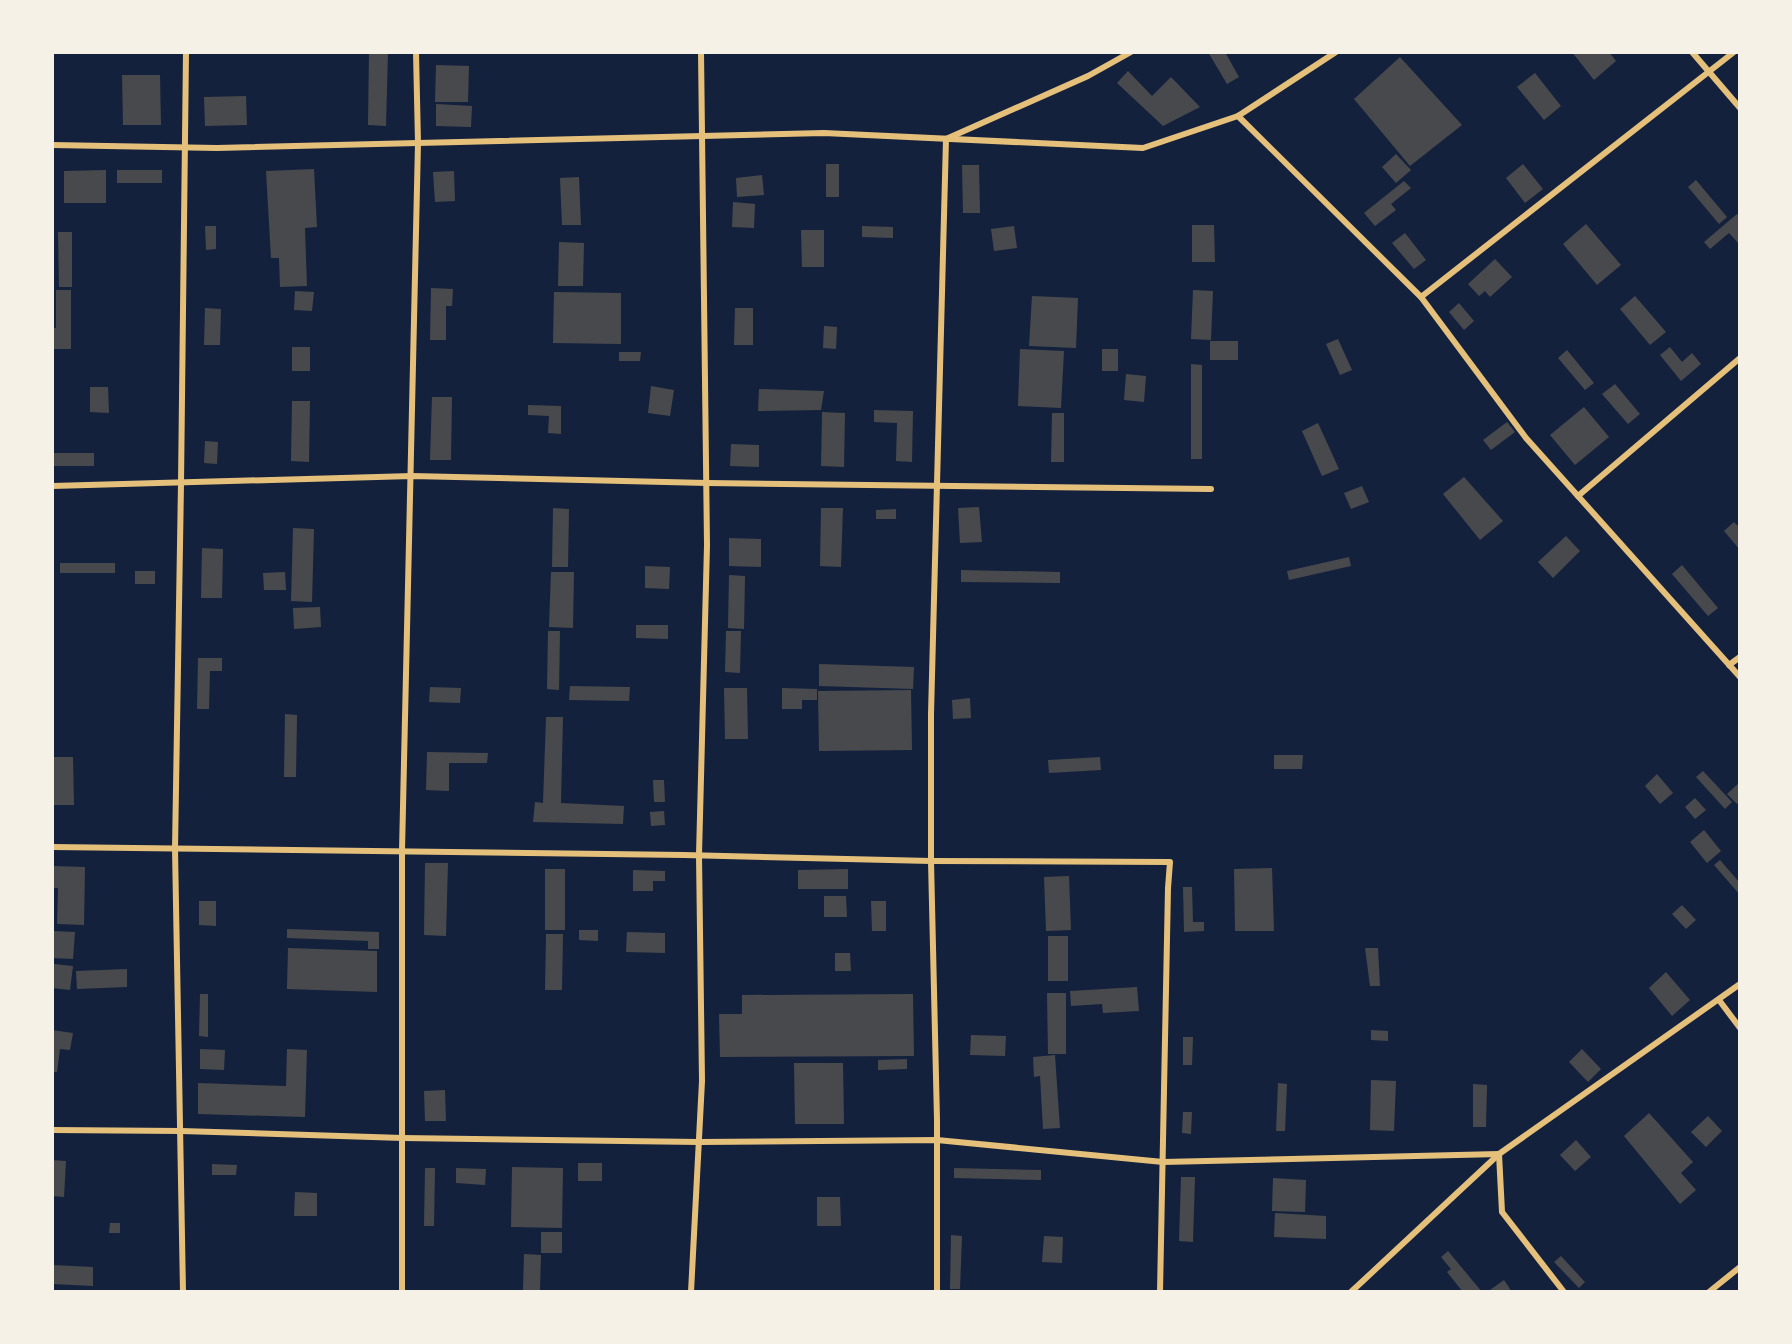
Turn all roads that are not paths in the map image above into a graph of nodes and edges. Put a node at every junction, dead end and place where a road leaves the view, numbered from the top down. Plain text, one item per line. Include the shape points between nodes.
1 (186, 52) edge
2 (416, 52) edge
3 (701, 52) edge
4 (1131, 52) edge
5 (1336, 52) edge
6 (1692, 52) edge
7 (1734, 52) edge
8 (1709, 73) junction
9 (1740, 108) edge
10 (1238, 116) junction
11 (702, 136) junction
12 (946, 139) junction
13 (418, 143) junction
14 (52, 145) edge
15 (186, 147) junction
16 (1421, 297) junction
17 (1740, 358) edge
18 (412, 476) junction
19 (706, 483) junction
20 (182, 484) junction
21 (52, 486) edge
22 (936, 486) junction
23 (1211, 489) dead end
24 (1578, 496) junction
25 (1740, 657) edge
26 (1729, 665) junction
27 (1740, 677) edge
28 (52, 847) edge
29 (175, 849) junction
30 (402, 851) junction
31 (699, 855) junction
32 (931, 861) junction
33 (1740, 984) edge
34 (1719, 1000) junction
35 (1740, 1028) edge
36 (52, 1130) edge
37 (181, 1131) junction
38 (403, 1138) junction
39 (937, 1140) junction
40 (699, 1142) junction
41 (1499, 1154) junction
42 (1163, 1162) junction
43 (1740, 1267) edge
44 (183, 1292) edge
45 (402, 1292) edge
46 (691, 1292) edge
47 (937, 1292) edge
48 (1160, 1292) edge
49 (1351, 1292) edge
50 (1564, 1292) edge
51 (1709, 1292) edge

1 - 15 street
2 - 13 street
3 - 11 street
4 - 12 street via 1088,76
5 - 10 street
6 - 8 street
7 - 8 street
8 - 9 street
8 - 16 street
10 - 12 street via 1143,148
10 - 16 street
11 - 12 street via 824,134
11 - 13 street
11 - 19 street
12 - 22 street
13 - 15 street
13 - 18 street
14 - 15 street
15 - 20 street
16 - 24 street via 1526,438
17 - 24 street
18 - 19 street
18 - 20 street
18 - 30 street
19 - 22 street
19 - 31 street
20 - 21 street
20 - 29 street
22 - 23 street
22 - 32 street
24 - 26 street
25 - 26 street
26 - 27 street
28 - 29 street
29 - 30 street
29 - 37 street
30 - 31 street
30 - 38 street
31 - 32 street
31 - 40 street via 702,1081
32 - 39 street
32 - 42 street via 1170,862
33 - 34 street
34 - 35 street
34 - 41 street
36 - 37 street
37 - 38 street
37 - 44 street
38 - 40 street
38 - 45 street
39 - 40 street
39 - 42 street
39 - 47 street
40 - 46 street
41 - 42 street
41 - 49 street
41 - 50 street via 1502,1212
42 - 48 street
43 - 51 street

